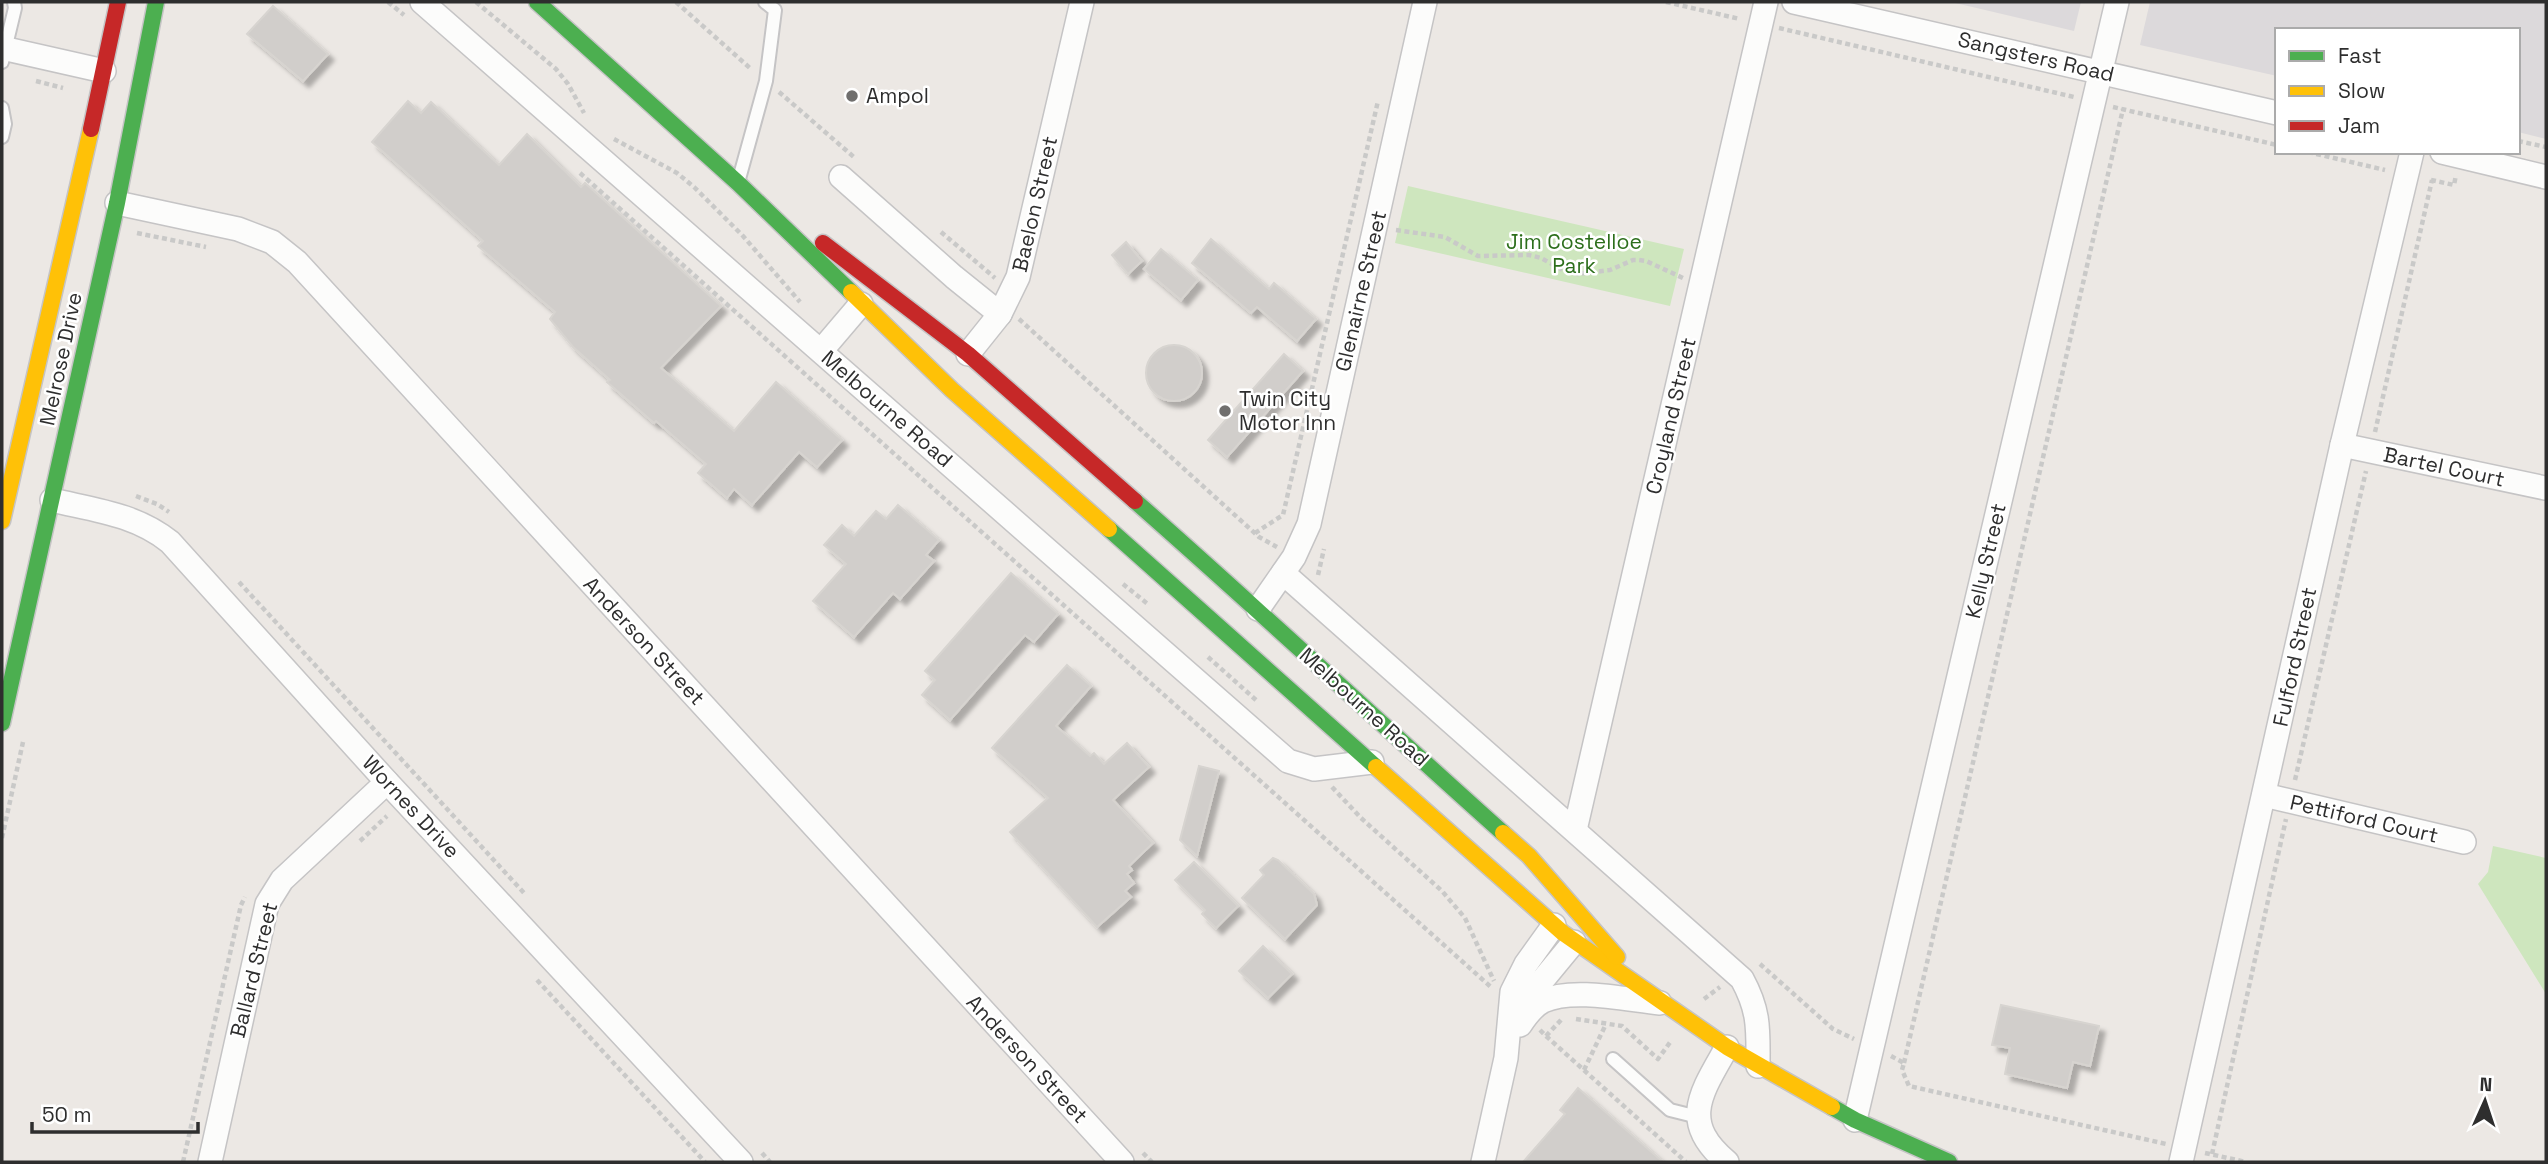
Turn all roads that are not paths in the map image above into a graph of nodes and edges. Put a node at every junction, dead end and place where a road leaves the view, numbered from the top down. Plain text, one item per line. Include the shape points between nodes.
1 (14, 2) edge
2 (118, 2) edge
3 (156, 2) edge
4 (537, 2) edge
5 (1082, 2) edge
6 (1425, 2) edge
7 (1794, 2) edge
8 (2117, 2) edge
9 (773, 5) edge
10 (416, 11) edge
11 (1764, 13) edge
12 (3, 53) edge
13 (2100, 72) junction
14 (123, 75) junction
15 (2, 108) edge
16 (2275, 114) edge
17 (2, 136) edge
18 (2412, 154) edge
19 (2450, 154) edge
20 (841, 177) dead end
21 (2546, 177) edge
22 (738, 183) junction
23 (96, 198) junction
24 (861, 304) junction
25 (1004, 308) junction
26 (821, 351) junction
27 (960, 372) junction
28 (2342, 445) junction
29 (8, 458) edge
30 (2545, 488) edge
31 (28, 494) junction
32 (2, 521) edge
33 (1289, 565) junction
34 (1258, 609) junction
35 (2, 723) edge
36 (1365, 734) junction
37 (1372, 762) junction
38 (387, 782) junction
39 (2264, 795) junction
40 (1574, 830) junction
41 (2463, 842) dead end
42 (1582, 916) junction
43 (1554, 925) junction
44 (1574, 942) junction
45 (1644, 988) junction
46 (1663, 1003) junction
47 (1520, 1025) junction
48 (1727, 1047) junction
49 (1506, 1058) junction
50 (1613, 1059) dead end
51 (1758, 1066) junction
52 (1698, 1117) junction
53 (1855, 1120) junction
54 (2183, 1155) edge
55 (751, 1157) edge
56 (210, 1162) edge
57 (1122, 1162) edge
58 (1483, 1162) edge
59 (1727, 1162) edge
60 (1949, 1162) edge

1 - 12 lane
2 - 14 main road, Melrose Drive
3 - 14 main road, Melrose Drive
4 - 22 main road, Melbourne Road
5 - 25 street, Baelon Street via 1023,262
6 - 33 street, Glenairne Street via 1309,524
7 - 13 street, Sangsters Road
8 - 13 street, Kelly Street
9 - 22 lane via 766,80
10 - 26 street, Melbourne Road
11 - 40 street, Croyland Street
12 - 14 street
13 - 16 street, Sangsters Road
13 - 53 street, Kelly Street
14 - 23 main road, Melrose Drive
14 - 23 main road, Melrose Drive
15 - 17 lane
18 - 28 street, Fulford Street
19 - 21 street
20 - 25 street via 954,277
22 - 24 main road, Melbourne Road
22 - 27 main road, Melbourne Road via 867,275
23 - 29 main road, Melrose Drive
23 - 31 main road, Melrose Drive
23 - 57 street, Anderson Street via 238,229 272,242 297,262
24 - 26 street
24 - 27 main road, Melbourne Road
25 - 27 street, Baelon Street
26 - 37 street, Melbourne Road via 1288,761 1314,769
27 - 34 main road, Melbourne Road
27 - 36 main road, Melbourne Road
28 - 30 street, Bartel Court
28 - 39 street, Fulford Street
29 - 31 main road, Melrose Drive
31 - 32 main road, Melrose Drive
31 - 35 main road, Melrose Drive
31 - 38 street, Wornes Drive via 128,518 170,542
33 - 34 street, Glenairne Street
33 - 40 street
34 - 36 main road, Melbourne Road
36 - 37 main road, Melbourne Road
36 - 42 main road, Melbourne Road via 1512,840
37 - 43 main road, Melbourne Road
38 - 55 street, Wornes Drive
38 - 56 street, Ballard Street via 282,880 267,904
39 - 41 street, Pettiford Court
39 - 54 street, Fulford Street
40 - 51 street via 1742,979 1758,1016
42 - 43 main road
42 - 44 main road
42 - 45 main road, Melbourne Road
43 - 44 main road, Melbourne Road
43 - 49 street via 1514,987
44 - 45 main road, Melbourne Road
44 - 47 street via 1541,982
45 - 46 main road, Melbourne Road
46 - 47 street via 1563,996 1539,1004
46 - 48 main road, Melbourne Road
47 - 49 street
48 - 51 main road, Melbourne Road
48 - 52 street via 1706,1087
49 - 58 street
50 - 52 lane via 1670,1110
51 - 53 main road, Melbourne Road
52 - 59 street via 1711,1149
53 - 60 main road, Melbourne Road

